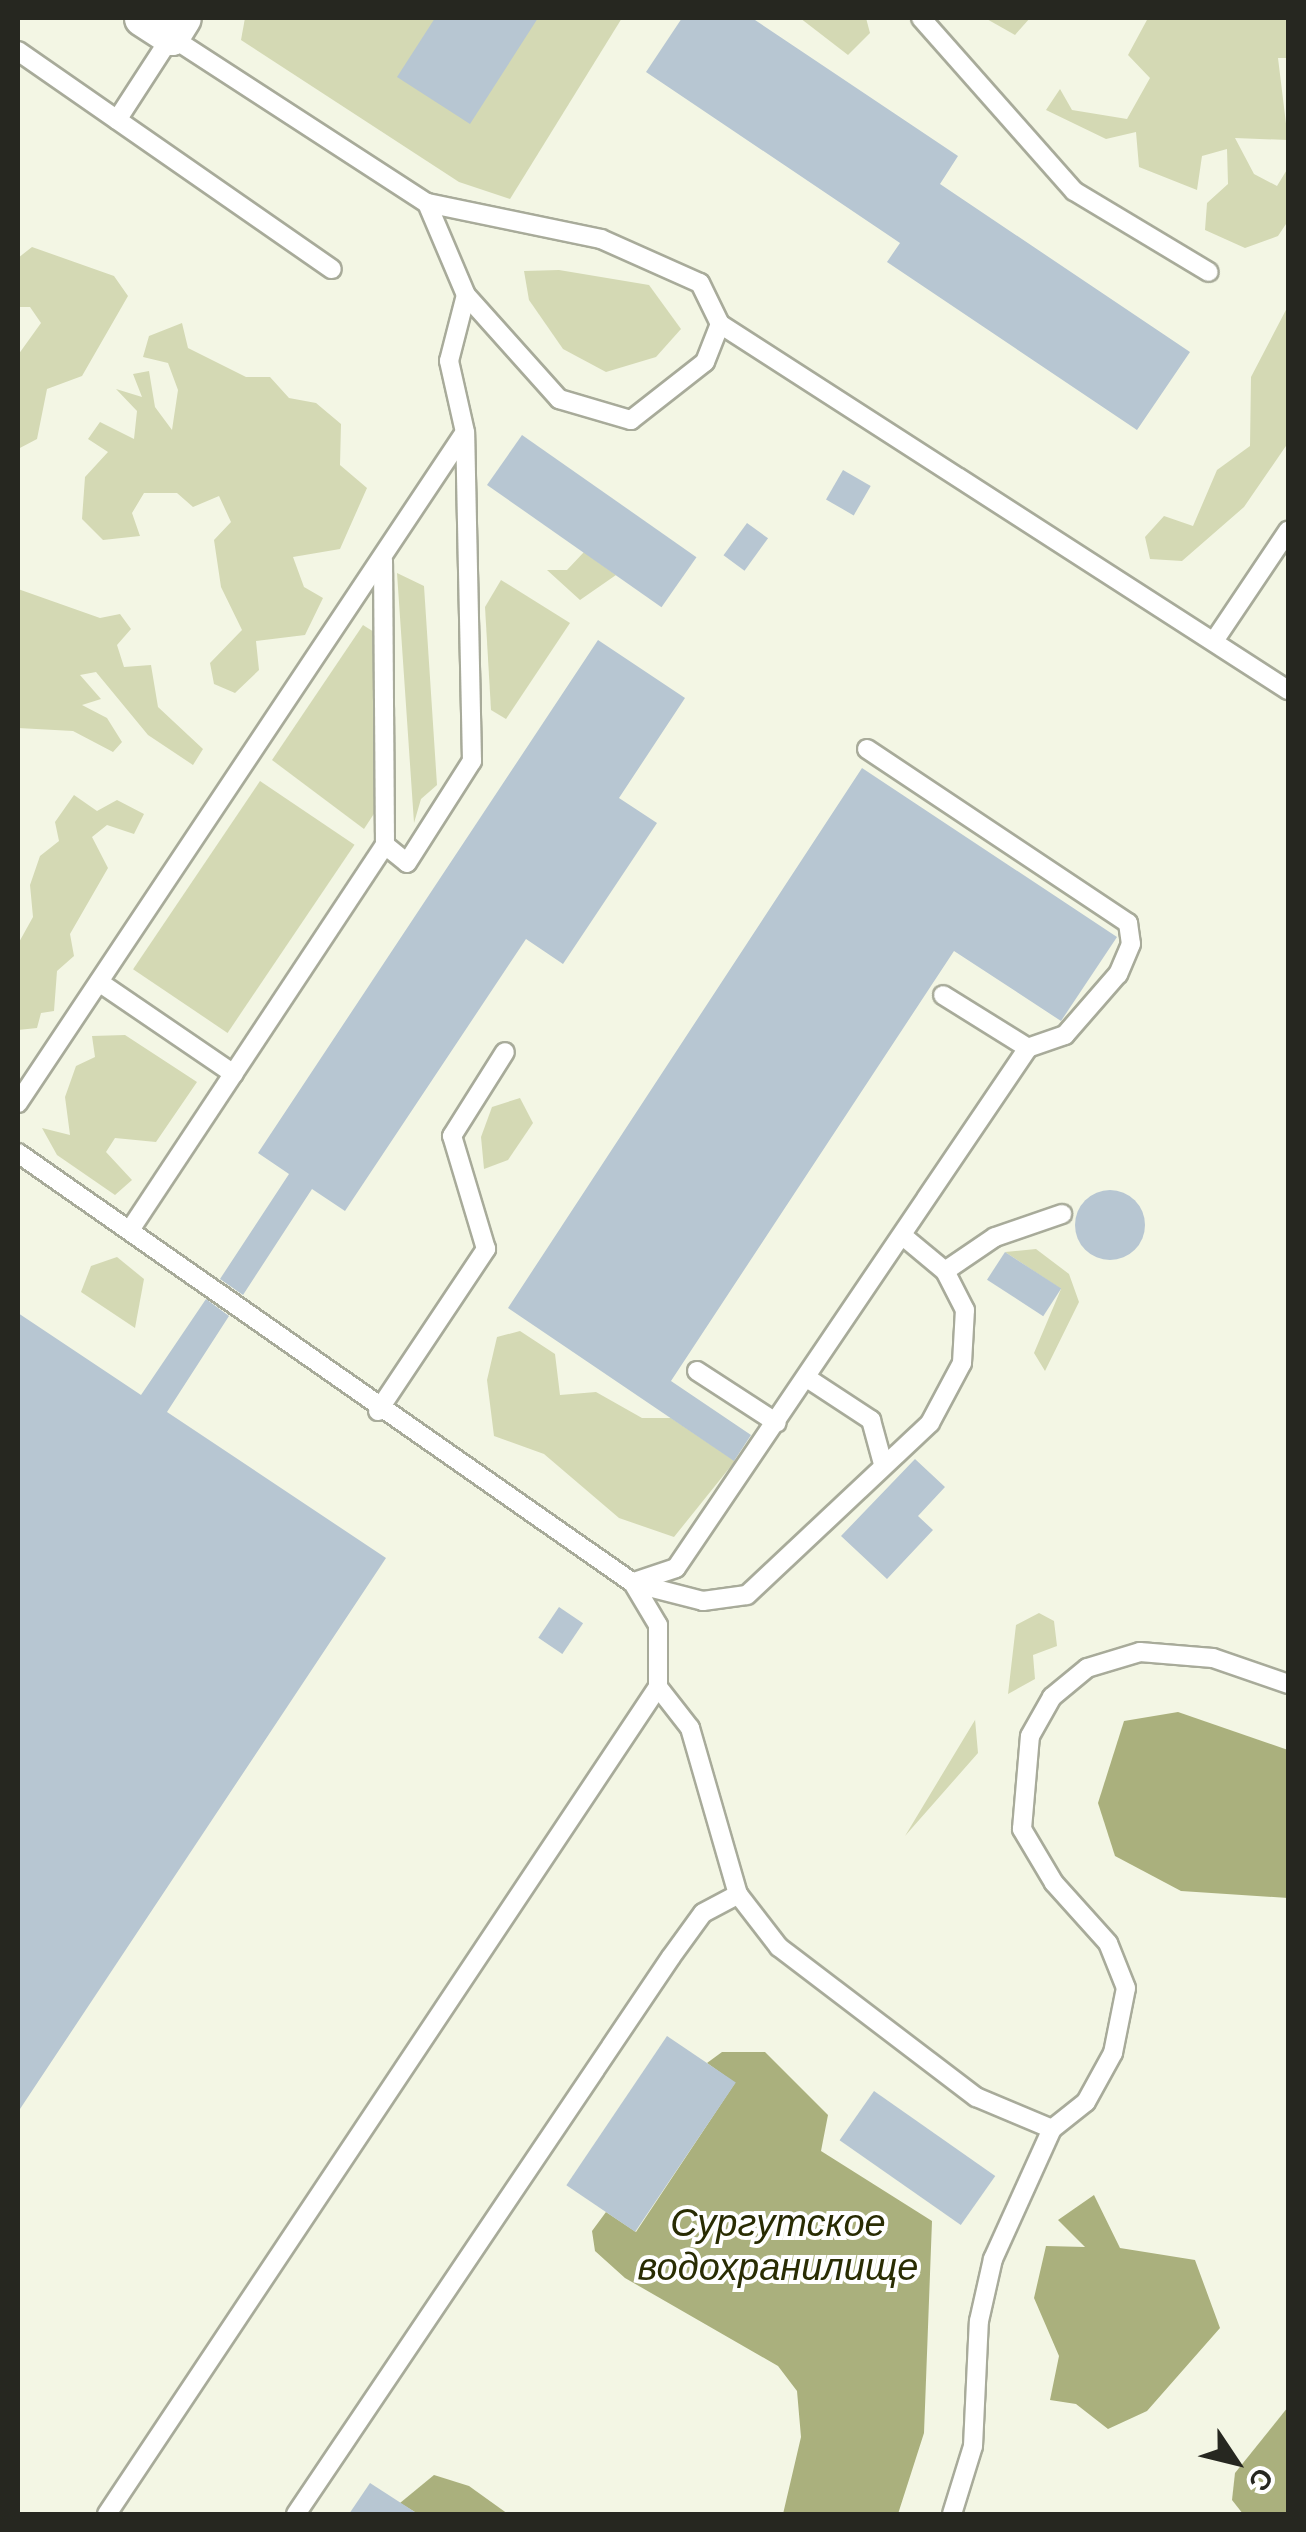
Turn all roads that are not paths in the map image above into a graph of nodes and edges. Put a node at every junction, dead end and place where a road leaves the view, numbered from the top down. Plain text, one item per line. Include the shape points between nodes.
1 (921, 18) edge
2 (166, 24) edge
3 (18, 51) edge
4 (116, 120) junction
5 (427, 203) junction
6 (332, 270) dead end
7 (1209, 272) dead end
8 (466, 294) junction
9 (720, 324) junction
10 (465, 432) junction
11 (1288, 532) edge
12 (383, 560) junction
13 (1214, 641) junction
14 (1288, 690) edge
15 (866, 748) dead end
16 (386, 845) junction
17 (99, 982) junction
18 (943, 995) dead end
19 (1028, 1048) junction
20 (505, 1052) dead end
21 (234, 1074) junction
22 (18, 1103) edge
23 (18, 1154) edge
24 (1062, 1214) dead end
25 (130, 1230) junction
26 (903, 1236) junction
27 (944, 1271) junction
28 (697, 1370) dead end
29 (807, 1378) junction
30 (378, 1411) junction
31 (777, 1423) junction
32 (884, 1464) junction
33 (634, 1582) junction
34 (1288, 1684) edge
35 (658, 1687) junction
36 (738, 1894) junction
37 (1052, 2129) junction
38 (107, 2514) edge
39 (296, 2514) edge
40 (952, 2514) edge

1 - 7 lane via 1074,192
2 - 4 lane
2 - 5 lane
3 - 4 lane
4 - 6 lane
5 - 8 lane
5 - 9 lane via 601,238 700,283
8 - 9 lane via 560,398 631,420 704,362
8 - 10 lane via 449,360
9 - 13 lane
10 - 12 lane
10 - 16 lane via 472,761 408,863
11 - 13 lane
12 - 16 lane
12 - 17 lane
13 - 14 lane
15 - 19 lane via 1128,923 1131,944 1118,974 1065,1035
16 - 21 lane
17 - 21 lane
17 - 22 lane
18 - 19 lane
19 - 26 lane
20 - 30 lane via 452,1136 486,1248
21 - 25 lane
23 - 25 lane
24 - 27 lane via 995,1237
25 - 30 lane
26 - 27 lane
26 - 29 lane
27 - 32 lane via 965,1310 962,1363 930,1423
28 - 31 lane
29 - 31 lane
29 - 32 lane via 871,1420
30 - 33 lane
31 - 33 lane via 676,1568
32 - 33 lane via 747,1595 703,1600
33 - 35 lane via 658,1625
34 - 37 lane via 1213,1658 1140,1652 1088,1668 1052,1697 1030,1736 1022,1829 1054,1883 1108,1943 1126,1988 1113,2052 1086,2102
35 - 36 lane via 690,1728
35 - 38 lane
36 - 37 lane via 779,1948 976,2096
36 - 39 lane via 703,1913 670,1957
37 - 40 lane via 993,2259 978,2321 973,2446

